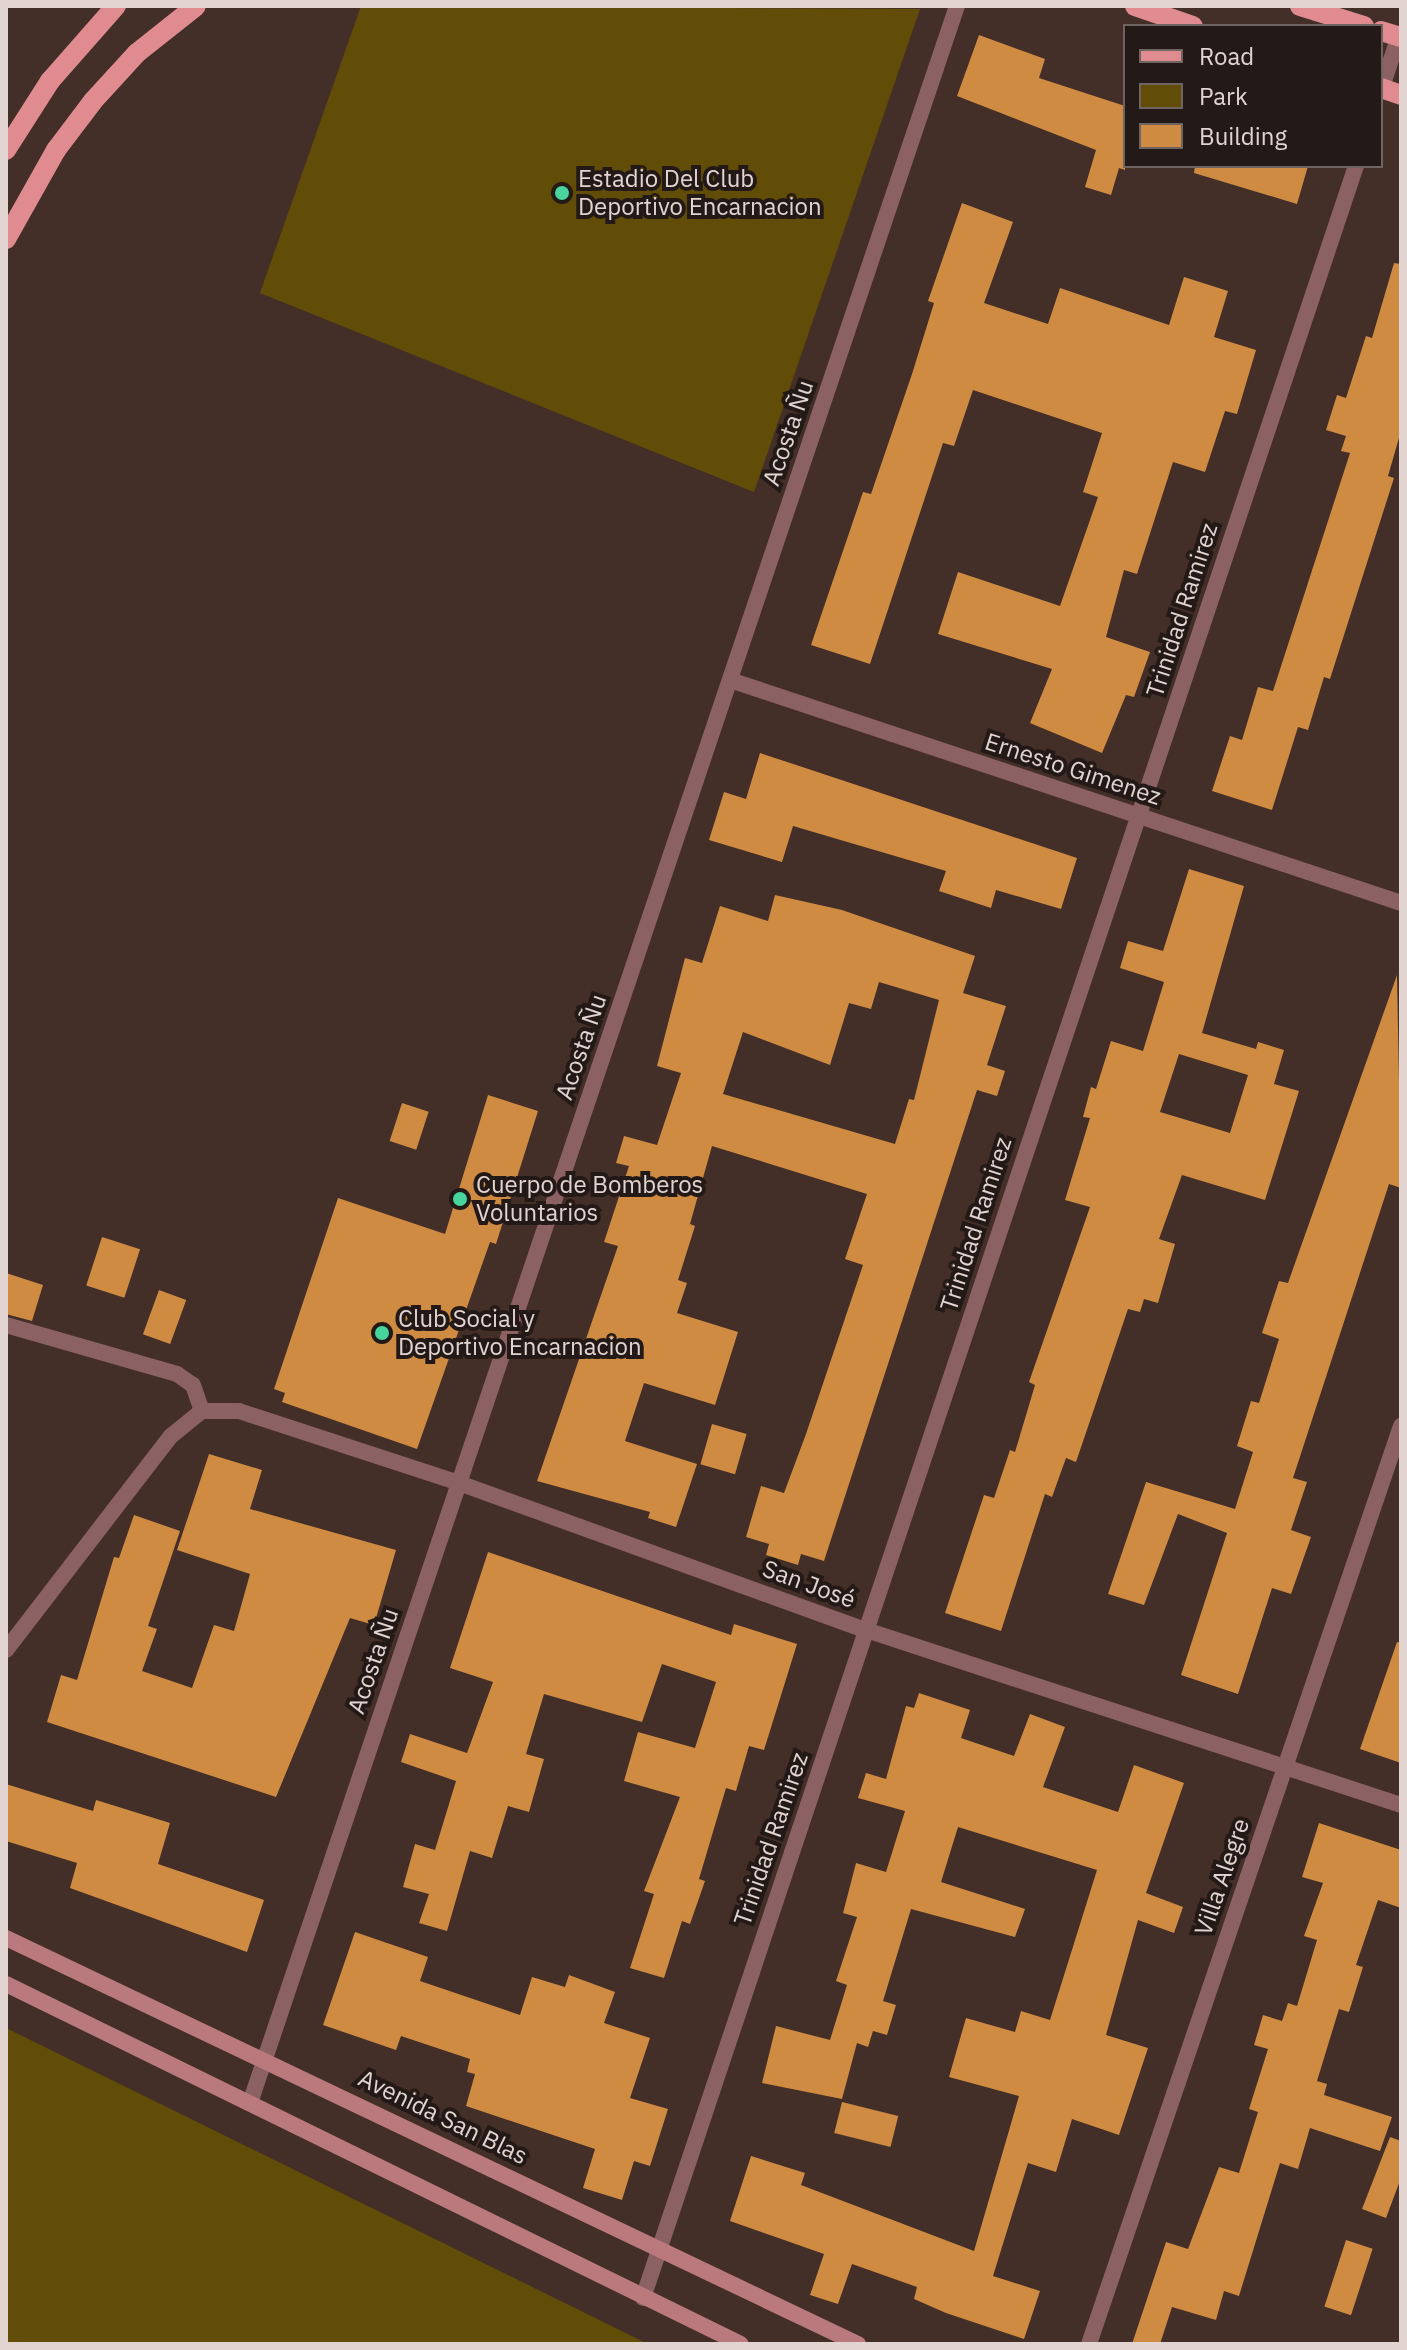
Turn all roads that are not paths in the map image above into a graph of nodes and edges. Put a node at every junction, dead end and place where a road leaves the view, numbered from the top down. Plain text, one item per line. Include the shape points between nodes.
1 (116, 6) edge
2 (196, 6) edge
3 (957, 6) edge
4 (1135, 6) edge
5 (1300, 6) edge
6 (1187, 24) edge
7 (1358, 24) edge
8 (1394, 35) edge
9 (1383, 81) edge
10 (6, 150) edge
11 (1355, 168) edge
12 (6, 239) edge
13 (730, 680) junction
14 (1138, 816) junction
15 (1401, 903) edge
16 (6, 1325) edge
17 (202, 1411) junction
18 (1401, 1426) edge
19 (459, 1483) junction
20 (866, 1630) junction
21 (6, 1650) edge
22 (1285, 1768) junction
23 (1401, 1805) edge
24 (6, 1938) edge
25 (6, 1984) edge
26 (265, 2058) junction
27 (250, 2103) junction
28 (659, 2248) junction
29 (643, 2298) junction
30 (741, 2344) edge
31 (858, 2344) edge
32 (1089, 2344) edge

1 - 10 main road via 50,81
2 - 12 main road via 137,53 93,101 56,150
3 - 13 street, Acosta Ñu
4 - 6 main road
5 - 7 main road
8 - 9 street
11 - 14 street, Trinidad Ramirez
13 - 14 street, Ernesto Gimenez
13 - 19 street, Acosta Ñu
14 - 15 street, Ernesto Gimenez
14 - 20 street, Trinidad Ramirez
16 - 17 street via 177,1374 193,1385
17 - 19 street, San José via 239,1411
17 - 21 street via 171,1436
18 - 22 street, Villa Alegre
19 - 20 street, San José
19 - 26 street, Acosta Ñu
20 - 22 street, San José
20 - 28 street, Trinidad Ramirez
22 - 23 street, San José
22 - 32 street, Villa Alegre
24 - 26 street, Avenida San Blas
25 - 27 street
26 - 27 street, Acosta Ñu
26 - 28 street, Avenida San Blas
27 - 29 street
28 - 29 street, Trinidad Ramirez
28 - 31 street, Avenida San Blas
29 - 30 street

